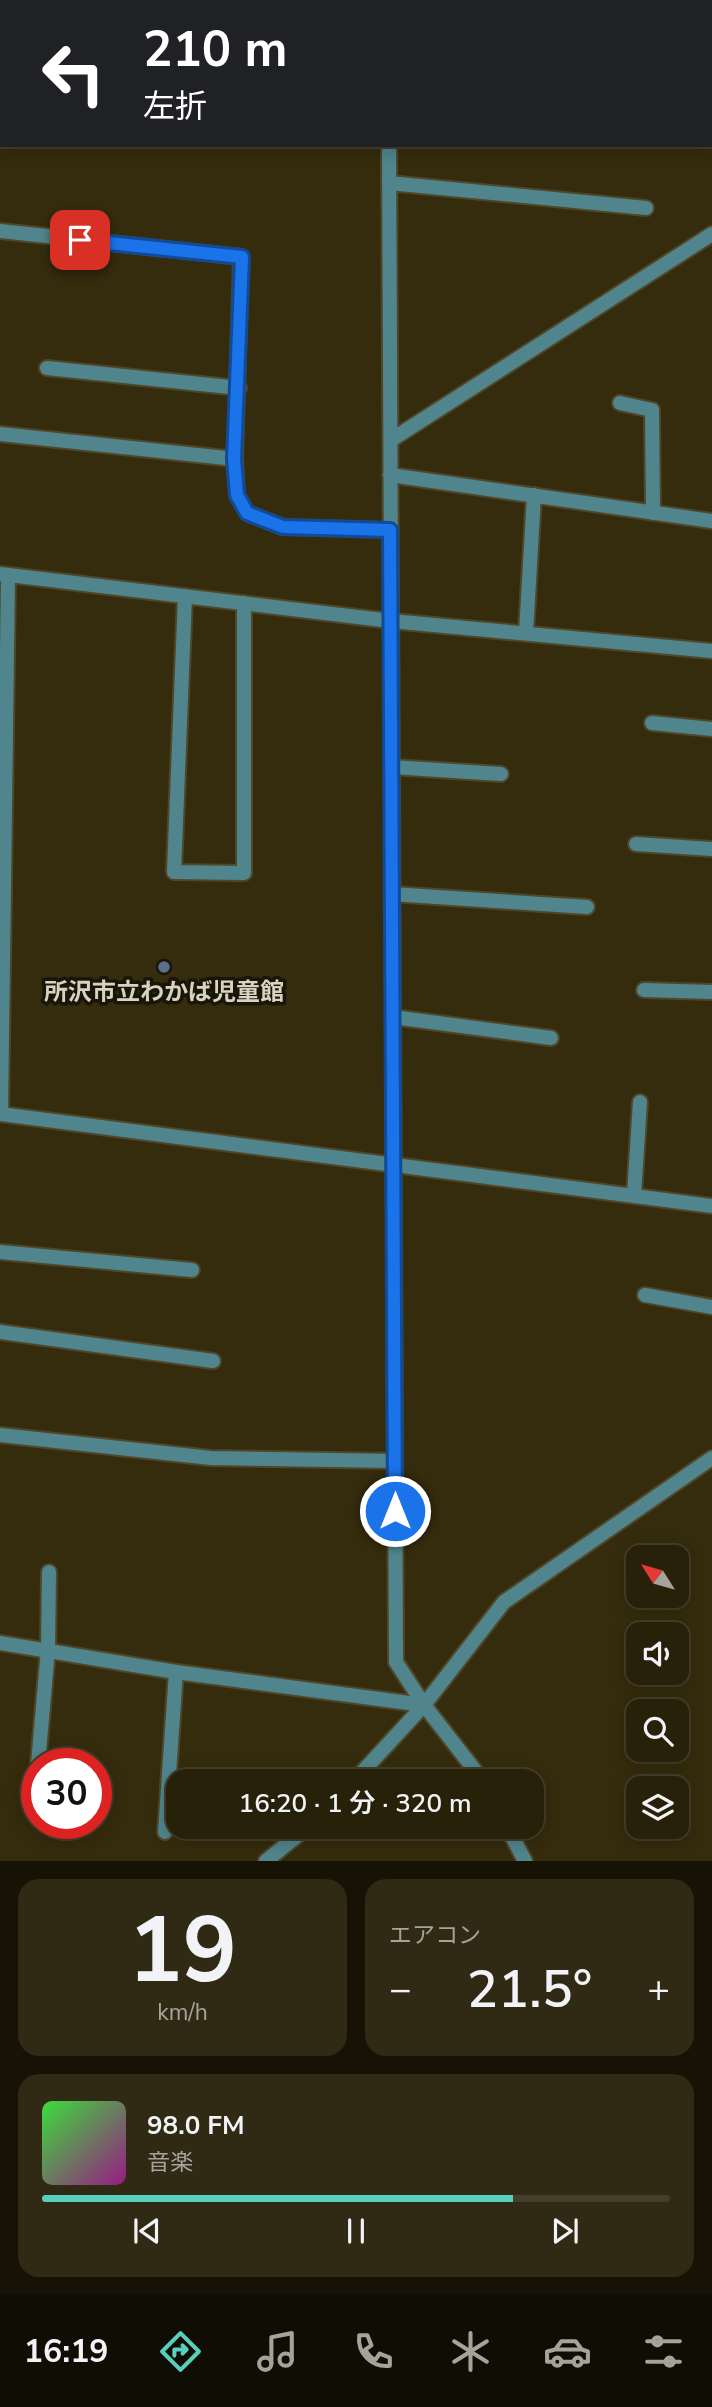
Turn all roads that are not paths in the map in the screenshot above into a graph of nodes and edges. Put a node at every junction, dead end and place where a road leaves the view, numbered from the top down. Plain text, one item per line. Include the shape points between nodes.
1 (389, 147) edge
2 (389, 183) junction
3 (646, 208) dead end
4 (0, 232) edge
5 (712, 234) edge
6 (47, 368) dead end
7 (239, 388) junction
8 (620, 403) dead end
9 (0, 434) edge
10 (391, 440) junction
11 (234, 459) junction
12 (390, 475) junction
13 (534, 495) junction
14 (653, 513) junction
15 (712, 521) edge
16 (390, 530) junction
17 (4, 575) edge
18 (185, 596) junction
19 (244, 603) junction
20 (391, 621) junction
21 (526, 633) junction
22 (712, 651) edge
23 (652, 723) dead end
24 (712, 729) edge
25 (391, 767) junction
26 (501, 774) dead end
27 (636, 844) dead end
28 (712, 849) edge
29 (392, 894) junction
30 (587, 907) dead end
31 (644, 990) dead end
32 (712, 992) edge
33 (393, 1017) junction
34 (551, 1038) dead end
35 (640, 1102) dead end
36 (1, 1114) edge
37 (393, 1164) junction
38 (634, 1195) junction
39 (712, 1206) edge
40 (0, 1252) edge
41 (192, 1270) dead end
42 (645, 1295) dead end
43 (712, 1307) edge
44 (0, 1332) edge
45 (213, 1361) dead end
46 (0, 1435) edge
47 (712, 1458) edge
48 (395, 1461) junction
49 (49, 1573) dead end
50 (0, 1643) edge
51 (48, 1649) junction
52 (176, 1672) junction
53 (424, 1705) junction
54 (39, 1748) edge
55 (365, 1769) edge
56 (474, 1769) edge
57 (165, 1832) dead end
58 (293, 1839) edge
59 (513, 1839) edge
60 (266, 1861) edge
61 (525, 1861) edge

1 - 2 street
2 - 3 street
2 - 10 street
4 - 7 street via 242,257
5 - 10 street
6 - 7 street
7 - 11 street
8 - 14 street via 652,410
9 - 11 street
10 - 12 street
11 - 16 street via 237,495 247,513 283,527
12 - 13 street
12 - 16 street
13 - 14 street
13 - 21 street
14 - 15 street
16 - 20 street
17 - 18 street
17 - 36 street
18 - 19 street
18 - 19 street via 174,872 244,873
19 - 20 street
20 - 21 street
20 - 25 street
21 - 22 street
23 - 24 street
25 - 26 street
25 - 29 street
27 - 28 street
29 - 30 street
29 - 33 street
31 - 32 street
33 - 34 street
33 - 37 street
35 - 38 street
36 - 37 street
37 - 38 street
37 - 48 street
38 - 39 street
40 - 41 street
42 - 43 street
44 - 45 street
46 - 48 street via 211,1458
47 - 53 street via 504,1602
48 - 53 street via 396,1662
49 - 51 street
50 - 51 street
51 - 52 street
51 - 54 street
52 - 53 street
52 - 57 street
53 - 55 street
53 - 56 street
58 - 60 street
59 - 61 street

